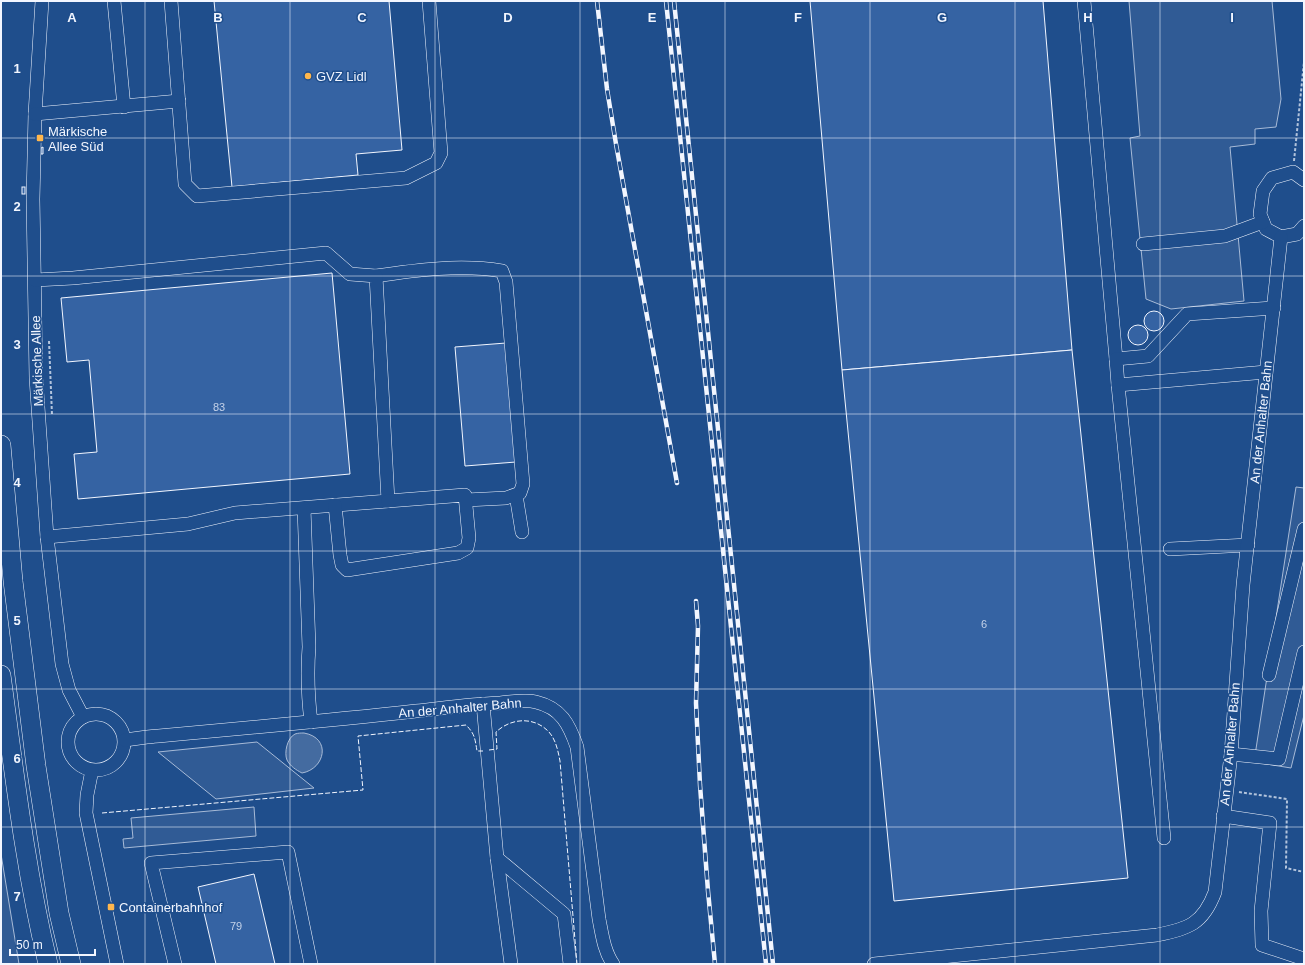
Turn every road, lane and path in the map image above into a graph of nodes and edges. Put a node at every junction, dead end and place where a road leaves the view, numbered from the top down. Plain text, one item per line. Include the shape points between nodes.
1 (42, 1) edge
2 (114, 1) edge
3 (171, 1) edge
4 (429, 1) edge
5 (1084, 1) edge
6 (1304, 62) edge
7 (179, 101) junction
8 (124, 107) junction
9 (35, 114) junction
10 (1293, 172) junction
11 (1304, 180) edge
12 (1263, 222) junction
13 (1304, 226) edge
14 (1281, 236) junction
15 (1143, 244) dead end
16 (376, 276) junction
17 (35, 280) junction
18 (1274, 308) junction
19 (48, 334) dead end
20 (1116, 359) junction
21 (1266, 372) junction
22 (1118, 385) junction
23 (52, 419) dead end
24 (1, 445) edge
25 (516, 495) junction
26 (466, 500) junction
27 (388, 501) junction
28 (335, 505) junction
29 (304, 508) junction
30 (1304, 529) edge
31 (522, 532) dead end
32 (48, 536) junction
33 (1248, 545) junction
34 (1170, 549) dead end
35 (1304, 652) edge
36 (1, 675) edge
37 (1269, 675) dead end
38 (483, 704) junction
39 (82, 717) junction
40 (311, 722) junction
41 (124, 740) junction
42 (1231, 754) junction
43 (92, 770) junction
44 (1223, 816) junction
45 (1164, 838) dead end
46 (497, 858) junction
47 (1304, 959) edge
48 (48, 964) edge
49 (71, 964) edge
50 (117, 964) edge
51 (175, 964) edge
52 (311, 964) edge
53 (511, 964) edge
54 (570, 964) edge
55 (613, 964) edge
56 (874, 964) edge

1 - 9 street, Märkische Allee
2 - 8 street
3 - 7 street
4 - 7 street via 441,153 436,163 406,178 197,196 185,184
5 - 20 street
6 - 10 path
7 - 8 street
8 - 9 street
9 - 17 street, Märkische Allee
10 - 11 street
10 - 12 street via 1272,178 1263,191 1260,214
12 - 14 street via 1266,229
12 - 15 street via 1225,236
13 - 14 street via 1297,234
14 - 18 street, An der Anhalter Bahn
16 - 17 street via 350,274 326,253
16 - 25 street via 418,270 486,268 502,271 506,282 523,484 520,493
16 - 27 street
17 - 32 street, Märkische Allee via 36,378
18 - 20 street via 1187,314 1148,356
18 - 21 street, An der Anhalter Bahn
19 - 23 path
20 - 22 street
21 - 22 street
21 - 33 street, An der Anhalter Bahn
22 - 45 street
24 - 49 highway via 13,581 36,766 59,913
25 - 26 street
25 - 31 street
26 - 27 street via 465,496
26 - 28 street via 469,538 467,548 458,553 348,570 342,565 340,555
27 - 28 street
28 - 29 street
29 - 32 street via 235,513 188,524
29 - 40 street via 309,647 307,668
30 - 37 street
32 - 39 street, Märkische Allee via 62,664 69,690
33 - 34 street
33 - 42 street, An der Anhalter Bahn
35 - 42 street via 1279,759
36 - 48 highway via 37,918
38 - 40 street, An der Anhalter Bahn
38 - 46 street
38 - 55 street, An der Anhalter Bahn via 535,702 557,712 572,732 579,760 599,919 604,943
39 - 41 street via 101,714 110,717 122,731
39 - 43 street via 70,730 68,747 76,763
40 - 41 street, An der Anhalter Bahn
41 - 43 street via 124,749 116,763 105,769
42 - 44 street, An der Anhalter Bahn
43 - 50 street via 86,813
44 - 47 street via 1270,823 1261,911 1262,945
44 - 56 street, An der Anhalter Bahn via 1215,892 1210,905 1200,918 1179,931 1156,936
46 - 53 street
46 - 54 street via 564,914
51 - 52 street via 151,863 288,852

